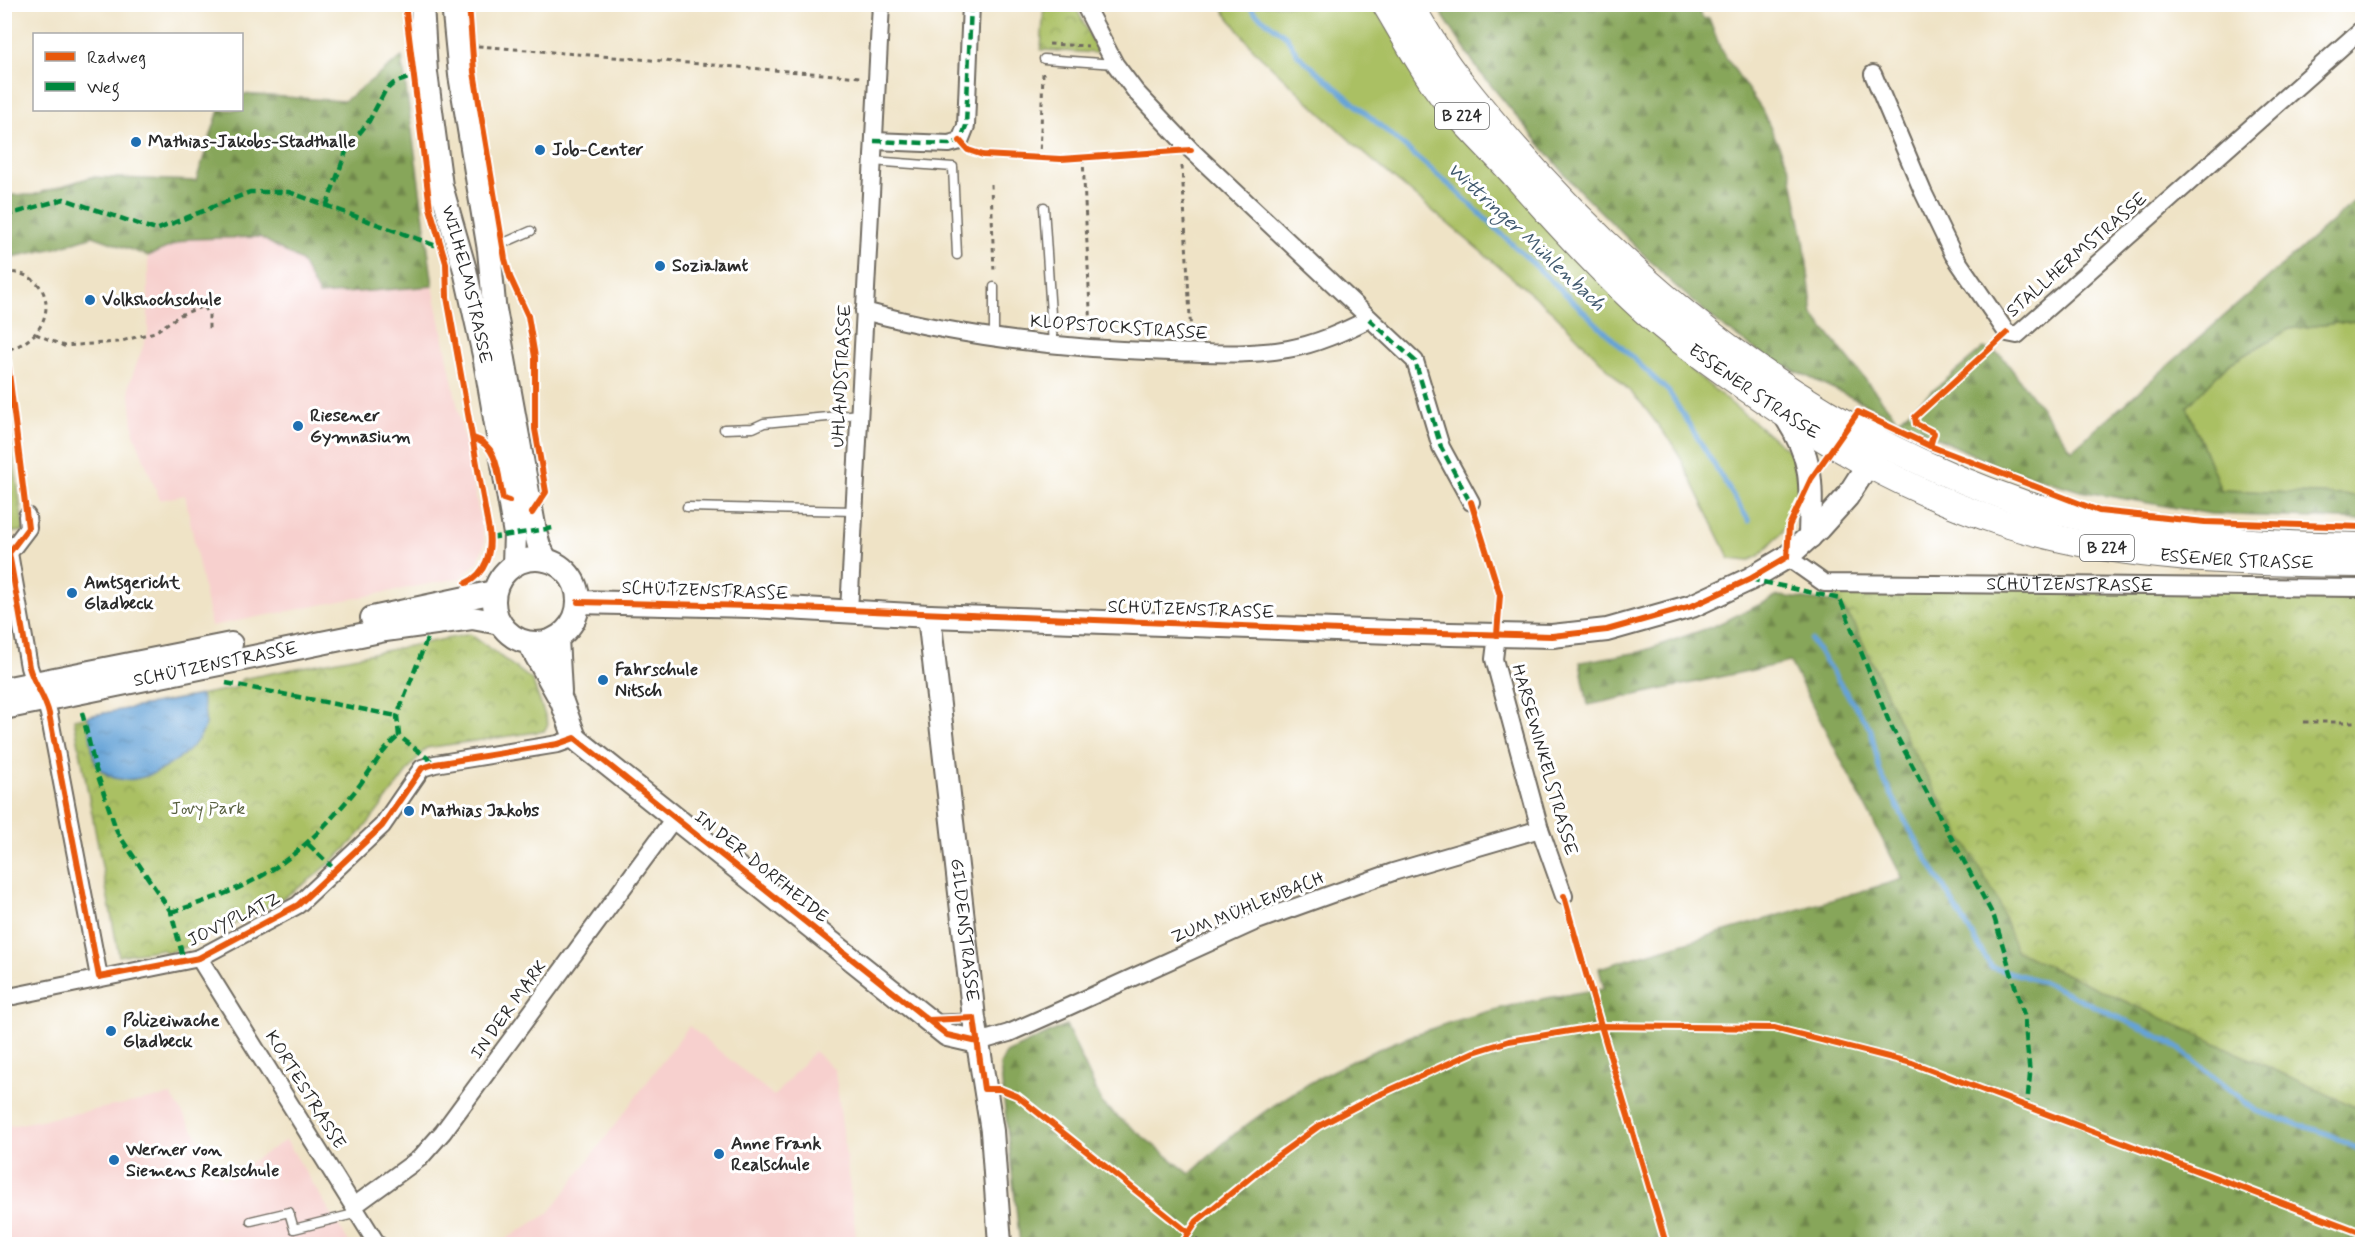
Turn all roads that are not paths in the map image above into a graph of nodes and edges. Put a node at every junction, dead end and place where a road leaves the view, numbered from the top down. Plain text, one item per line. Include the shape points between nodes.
1 (422, 4) edge
2 (453, 4) edge
3 (881, 4) edge
4 (971, 4) edge
5 (1084, 4) edge
6 (1385, 4) edge
7 (1410, 4) edge
8 (2362, 29) edge
9 (1044, 59) road end
10 (1115, 64) junction
11 (1873, 75) dead end
12 (873, 141) junction
13 (872, 161) junction
14 (1044, 207) dead end
15 (531, 231) dead end
16 (489, 250) junction
17 (957, 255) dead end
18 (994, 287) road end
19 (864, 311) junction
20 (1369, 319) junction
21 (994, 337) junction
22 (1053, 346) junction
23 (859, 414) junction
24 (1786, 417) junction
25 (724, 429) dead end
26 (1881, 444) junction
27 (1865, 465) junction
28 (1471, 502) dead end
29 (687, 507) dead end
30 (854, 511) junction
31 (27, 516) dead end
32 (1810, 537) junction
33 (2362, 546) edge
34 (1787, 557) junction
35 (546, 560) junction
36 (514, 564) junction
37 (2362, 564) edge
38 (2362, 588) edge
39 (494, 592) junction
40 (578, 602) junction
41 (849, 612) junction
42 (929, 615) junction
43 (500, 623) junction
44 (1497, 635) junction
45 (556, 638) junction
46 (529, 643) junction
47 (4, 689) edge
48 (39, 690) junction
49 (562, 702) junction
50 (4, 708) edge
51 (575, 738) junction
52 (675, 817) junction
53 (1540, 829) junction
54 (1564, 896) dead end
55 (199, 958) junction
56 (99, 976) junction
57 (4, 998) edge
58 (974, 1017) junction
59 (928, 1020) junction
60 (978, 1042) junction
61 (356, 1209) junction
62 (251, 1221) dead end
63 (377, 1245) edge
64 (1000, 1245) edge

1 - 36 main road, WILHELMSTRASSE via 426,73 441,186 484,355 514,534
2 - 16 main road, WILHELMSTRASSE via 460,75
3 - 12 street, UHLANDSTRASSE
4 - 12 street via 966,126 960,141
5 - 10 street
6 - 24 main road, ESSENER STRASSE / B 224 via 1436,88 1638,306
7 - 26 main road, ESSENER STRASSE / B 224 via 1455,76 1564,204 1717,341 1772,380
8 - 11 street, STALLHERMSTRASSE via 2017,335 2007,333 1953,254
9 - 10 lane
10 - 20 street via 1191,150
12 - 13 street, UHLANDSTRASSE
13 - 17 lane via 953,166
13 - 19 street, UHLANDSTRASSE
14 - 22 lane
15 - 16 lane
16 - 35 main road, WILHELMSTRASSE via 494,304 535,531
18 - 21 lane
19 - 21 street, KLOPSTOCKSTRASSE via 907,323
19 - 23 street, UHLANDSTRASSE
20 - 22 street, KLOPSTOCKSTRASSE via 1331,337 1289,349 1245,354
20 - 28 street via 1415,362 1441,447
21 - 22 street, KLOPSTOCKSTRASSE
23 - 25 lane
23 - 30 street, UHLANDSTRASSE
24 - 27 main road, ESSENER STRASSE / B 224
24 - 32 main road via 1809,464
26 - 27 main road, SCHÜTZENSTRASSE
26 - 33 main road, ESSENER STRASSE / B 224 via 2022,503 2108,524 2267,545
27 - 32 main road, SCHÜTZENSTRASSE via 1846,497
27 - 37 main road, ESSENER STRASSE / B 224 via 2009,525 2089,544 2145,555 2204,560
29 - 30 lane
30 - 41 street, UHLANDSTRASSE
31 - 48 street via 28,528 9,554
32 - 34 main road, SCHÜTZENSTRASSE
34 - 38 street, SCHÜTZENSTRASSE via 1824,583
34 - 44 main road, SCHÜTZENSTRASSE via 1692,606 1647,620 1607,630 1552,636
35 - 36 main road via 529,559
35 - 40 main road via 568,572 576,586
36 - 39 main road via 498,581
39 - 43 main road via 494,609
39 - 48 main road, SCHÜTZENSTRASSE
40 - 41 main road, SCHÜTZENSTRASSE
40 - 45 main road via 573,621
41 - 42 main road, SCHÜTZENSTRASSE
42 - 44 main road, SCHÜTZENSTRASSE
42 - 58 main road, GILDENSTRASSE
43 - 46 main road via 509,633
43 - 48 main road, SCHÜTZENSTRASSE via 472,618 385,630
44 - 53 street, HARSEWINKELSTRASSE via 1494,659
45 - 46 main road
45 - 49 main road
46 - 49 main road
47 - 48 main road, SCHÜTZENSTRASSE
48 - 50 main road, SCHÜTZENSTRASSE
48 - 56 street via 78,840
49 - 51 main road
51 - 52 main road, IN DER DORFHEIDE
51 - 55 street, JOVYPLATZ via 422,768 382,826 298,905
52 - 59 main road, IN DER DORFHEIDE
52 - 61 street, IN DER MARK via 443,1132 420,1158
53 - 54 street, HARSEWINKELSTRASSE
53 - 60 street, ZUM MÜHLENBACH via 1393,872 1257,921 1009,1033
55 - 56 street, JOVYPLATZ
55 - 61 street, KORTESTRASSE
56 - 57 street, JOVYPLATZ
58 - 59 lane
58 - 60 main road, GILDENSTRASSE
59 - 60 main road, IN DER DORFHEIDE via 947,1035
60 - 64 main road, GILDENSTRASSE via 992,1131
61 - 62 lane via 294,1229 289,1212
61 - 63 street, KORTESTRASSE

